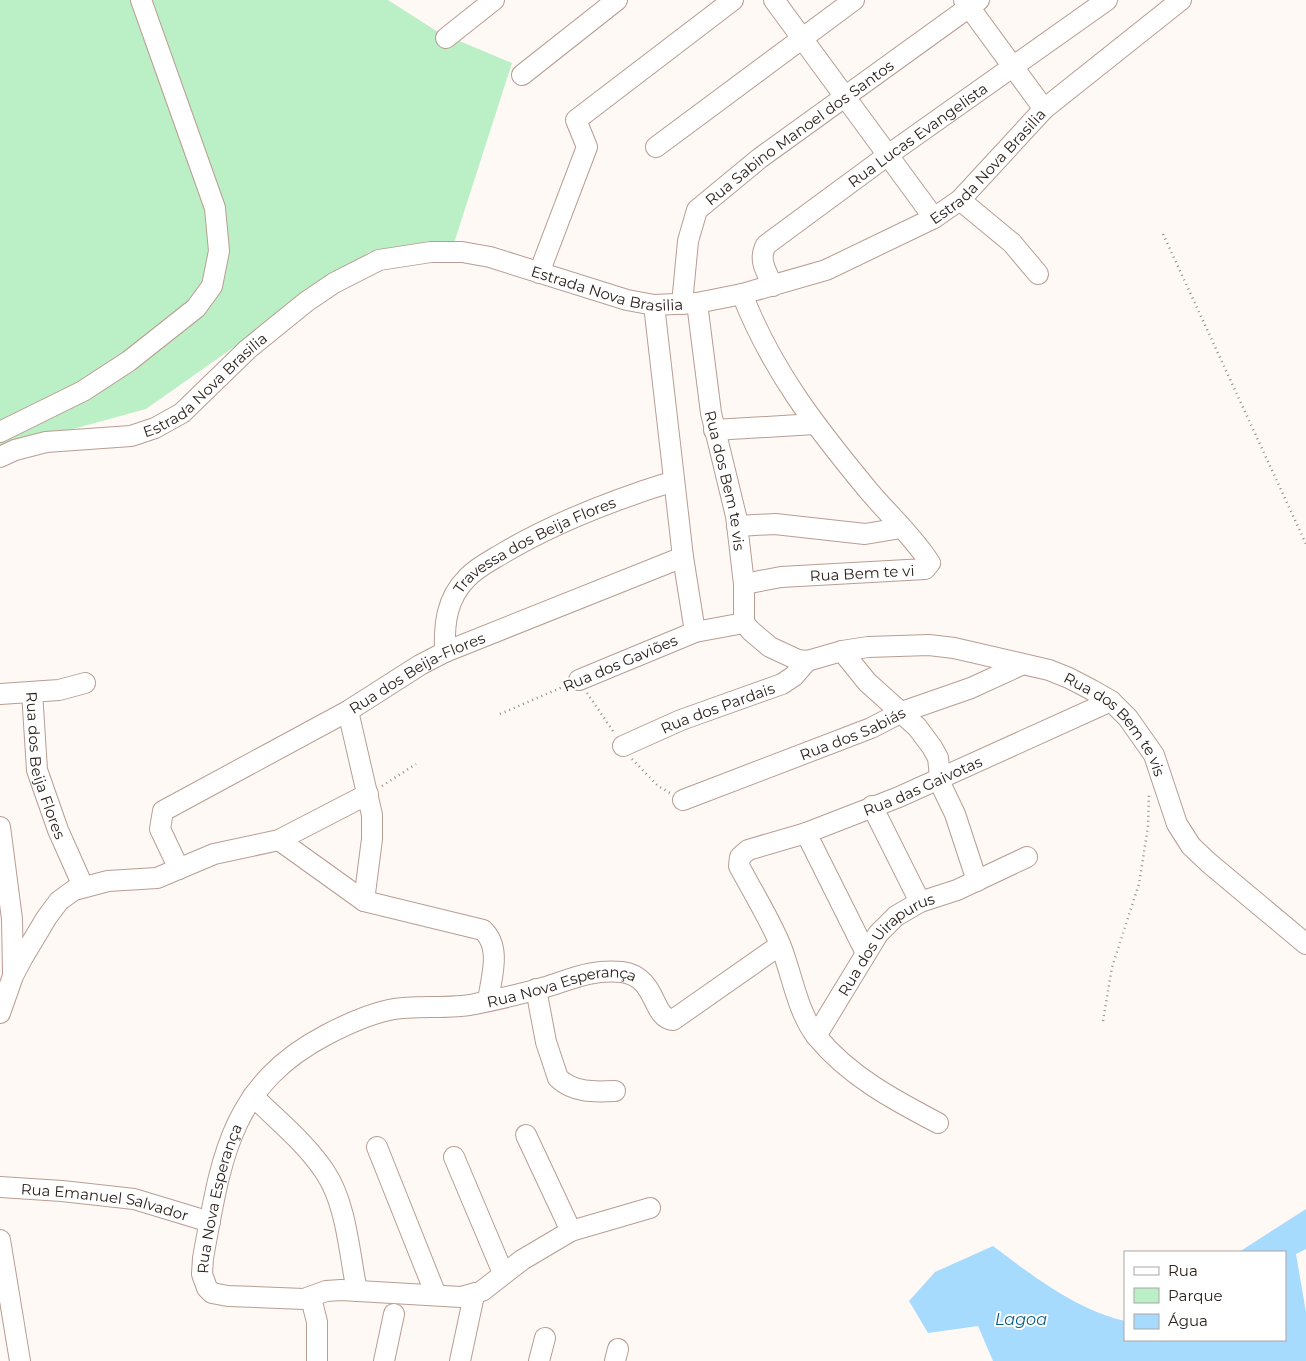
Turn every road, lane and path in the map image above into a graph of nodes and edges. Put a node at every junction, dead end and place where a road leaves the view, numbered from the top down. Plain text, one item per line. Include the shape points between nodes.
1 (140, 0) edge
2 (494, 0) edge
3 (617, 0) edge
4 (733, 0) edge
5 (774, 0) edge
6 (854, 0) edge
7 (1107, 0) edge
8 (970, 3) edge
9 (1171, 3) edge
10 (446, 38) dead end
11 (802, 38) junction
12 (1012, 66) junction
13 (522, 75) dead end
14 (845, 96) junction
15 (1044, 109) junction
16 (656, 147) dead end
17 (888, 155) junction
18 (960, 200) junction
19 (934, 218) junction
20 (1163, 234) dead end
21 (539, 273) junction
22 (1038, 274) dead end
23 (773, 286) junction
24 (742, 294) junction
25 (690, 303) junction
26 (654, 305) junction
27 (815, 424) junction
28 (714, 430) junction
29 (0, 432) edge
30 (0, 458) edge
31 (674, 481) junction
32 (736, 526) junction
33 (901, 528) junction
34 (1306, 544) edge
35 (683, 557) junction
36 (744, 584) junction
37 (744, 623) junction
38 (695, 632) junction
39 (842, 651) junction
40 (445, 652) junction
41 (807, 661) junction
42 (1022, 665) junction
43 (579, 680) joint
44 (85, 683) dead end
45 (32, 692) junction
46 (0, 694) edge
47 (1111, 701) junction
48 (348, 711) junction
49 (902, 712) junction
50 (500, 714) dead end
51 (623, 746) dead end
52 (416, 764) dead end
53 (940, 777) junction
54 (1148, 784) dead end
55 (368, 794) junction
56 (682, 800) dead end
57 (872, 806) junction
58 (0, 827) edge
59 (806, 833) junction
60 (278, 840) junction
61 (1027, 857) dead end
62 (179, 869) junction
63 (977, 881) junction
64 (83, 886) junction
65 (364, 900) junction
66 (920, 902) junction
67 (780, 944) junction
68 (1306, 944) edge
69 (866, 953) junction
70 (13, 976) junction
71 (536, 989) junction
72 (488, 1001) junction
73 (0, 1013) edge
74 (1103, 1021) dead end
75 (816, 1036) junction
76 (615, 1091) dead end
77 (253, 1096) junction
78 (938, 1123) dead end
79 (526, 1135) dead end
80 (377, 1147) dead end
81 (454, 1157) dead end
82 (0, 1187) edge
83 (650, 1208) dead end
84 (210, 1222) junction
85 (571, 1231) junction
86 (0, 1240) edge
87 (503, 1273) junction
88 (357, 1291) junction
89 (436, 1295) junction
90 (474, 1295) junction
91 (311, 1298) junction
92 (394, 1314) dead end
93 (545, 1338) dead end
94 (20, 1361) edge
95 (317, 1361) edge
96 (384, 1361) edge
97 (460, 1361) edge
98 (540, 1361) edge

1 - 29 street via 215,208 219,251 212,286 196,308 129,361 83,391
2 - 10 street
3 - 13 street
4 - 21 street via 576,120 587,147
5 - 11 street
6 - 11 street
7 - 12 street, Rua Lucas Evangelista
8 - 12 street
8 - 14 street, Rua Sabino Manoel dos Santos
9 - 15 street, Estrada Nova Brasilia
11 - 14 street
11 - 16 street
12 - 15 street
12 - 17 street, Rua Lucas Evangelista
14 - 17 street
14 - 25 street, Rua Sabino Manoel dos Santos via 760,158 697,210 688,241
15 - 18 street, Estrada Nova Brasilia
17 - 19 street
17 - 23 street, Rua Lucas Evangelista via 766,245 762,263
18 - 19 street, Estrada Nova Brasilia
18 - 22 street via 1012,243
19 - 23 street, Estrada Nova Brasilia via 838,265
20 - 34 path
21 - 26 street, Estrada Nova Brasilia
21 - 30 street, Estrada Nova Brasilia via 490,257 462,252 431,252 379,260 306,302 248,349 182,413 155,428 130,436 46,442 15,450
23 - 24 street, Estrada Nova Brasilia
24 - 25 street, Estrada Nova Brasilia
24 - 27 street, Rua Bem te vi via 768,352
25 - 26 street, Estrada Nova Brasilia
25 - 28 street, Rua dos Bem te vis
26 - 31 street
27 - 28 street
27 - 33 street, Rua Bem te vi
28 - 32 street, Rua dos Bem te vis via 730,486
31 - 35 street
31 - 40 street, Travessa dos Beija Flores via 613,501 567,521 525,540 476,570 458,590 448,609 444,624
32 - 33 street via 775,524 866,534
32 - 36 street, Rua dos Bem te vis
33 - 36 street, Rua Bem te vi via 928,560 928,568 781,577
35 - 38 street
35 - 40 street, Rua dos Beija-Flores
36 - 37 street, Rua dos Bem te vis
37 - 38 street, Rua dos Gaviões
37 - 41 street via 770,647
38 - 43 street, Rua dos Gaviões
39 - 41 street, Rua dos Bem te vis
39 - 42 street, Rua dos Bem te vis via 929,645
39 - 49 street via 867,682
40 - 48 street, Rua dos Beija-Flores
41 - 51 street, Rua dos Pardais via 794,676 776,686 680,720
42 - 47 street, Rua dos Bem te vis via 1069,678
42 - 49 street, Rua dos Sabiás via 971,688
43 - 50 path, Rua dos Gaviões
44 - 45 street, Rua dos Beija Flores via 59,690
45 - 46 street
45 - 64 street, Rua dos Beija Flores via 37,770 58,830
47 - 53 street, Rua das Gaivotas
47 - 68 street, Rua dos Bem te vis via 1128,718 1154,755 1177,824 1191,846
48 - 55 street
48 - 62 street, Rua dos Beija-Flores via 163,811 160,829
49 - 53 street via 932,747 938,758
49 - 56 street, Rua dos Sabiás via 863,731
52 - 55 path
53 - 57 street, Rua das Gaivotas
53 - 63 street
54 - 74 path via 1148,827 1138,884 1112,967
55 - 60 street
55 - 65 street via 372,839
57 - 59 street, Rua das Gaivotas
57 - 66 street
58 - 70 street via 12,919
59 - 67 street, Rua das Gaivotas via 748,850 740,857 739,866
59 - 69 street
60 - 62 street via 214,854
60 - 65 street
61 - 63 street, Rua dos Uirapurus
62 - 64 street via 157,878
63 - 66 street, Rua dos Uirapurus
64 - 70 street via 59,901
65 - 72 street via 483,930 494,948
66 - 69 street, Rua dos Uirapurus via 888,923
67 - 71 street, Rua Nova Esperança via 673,1020 665,1018 639,977 622,972 588,972
67 - 75 street via 803,1010
69 - 75 street, Rua dos Uirapurus
70 - 73 street
71 - 72 street, Rua Nova Esperança
71 - 76 street via 546,1042 558,1078 575,1089
72 - 77 street, Rua Nova Esperança via 455,1007 391,1009 363,1017 310,1043 282,1063
75 - 78 street via 878,1091
77 - 84 street, Rua Nova Esperança via 230,1136
77 - 88 street via 325,1172 341,1210
79 - 85 street
80 - 89 street
81 - 87 street
82 - 84 street, Rua Emanuel Salvador via 118,1197
83 - 85 street
84 - 91 street, Rua Nova Esperança via 202,1274 212,1293
85 - 87 street
86 - 94 street
87 - 90 street
88 - 89 street, Rua Nova Esperança
88 - 91 street, Rua Nova Esperança via 326,1290
89 - 90 street, Rua Nova Esperança
90 - 97 street
91 - 95 street via 317,1322
92 - 96 street
93 - 98 street

